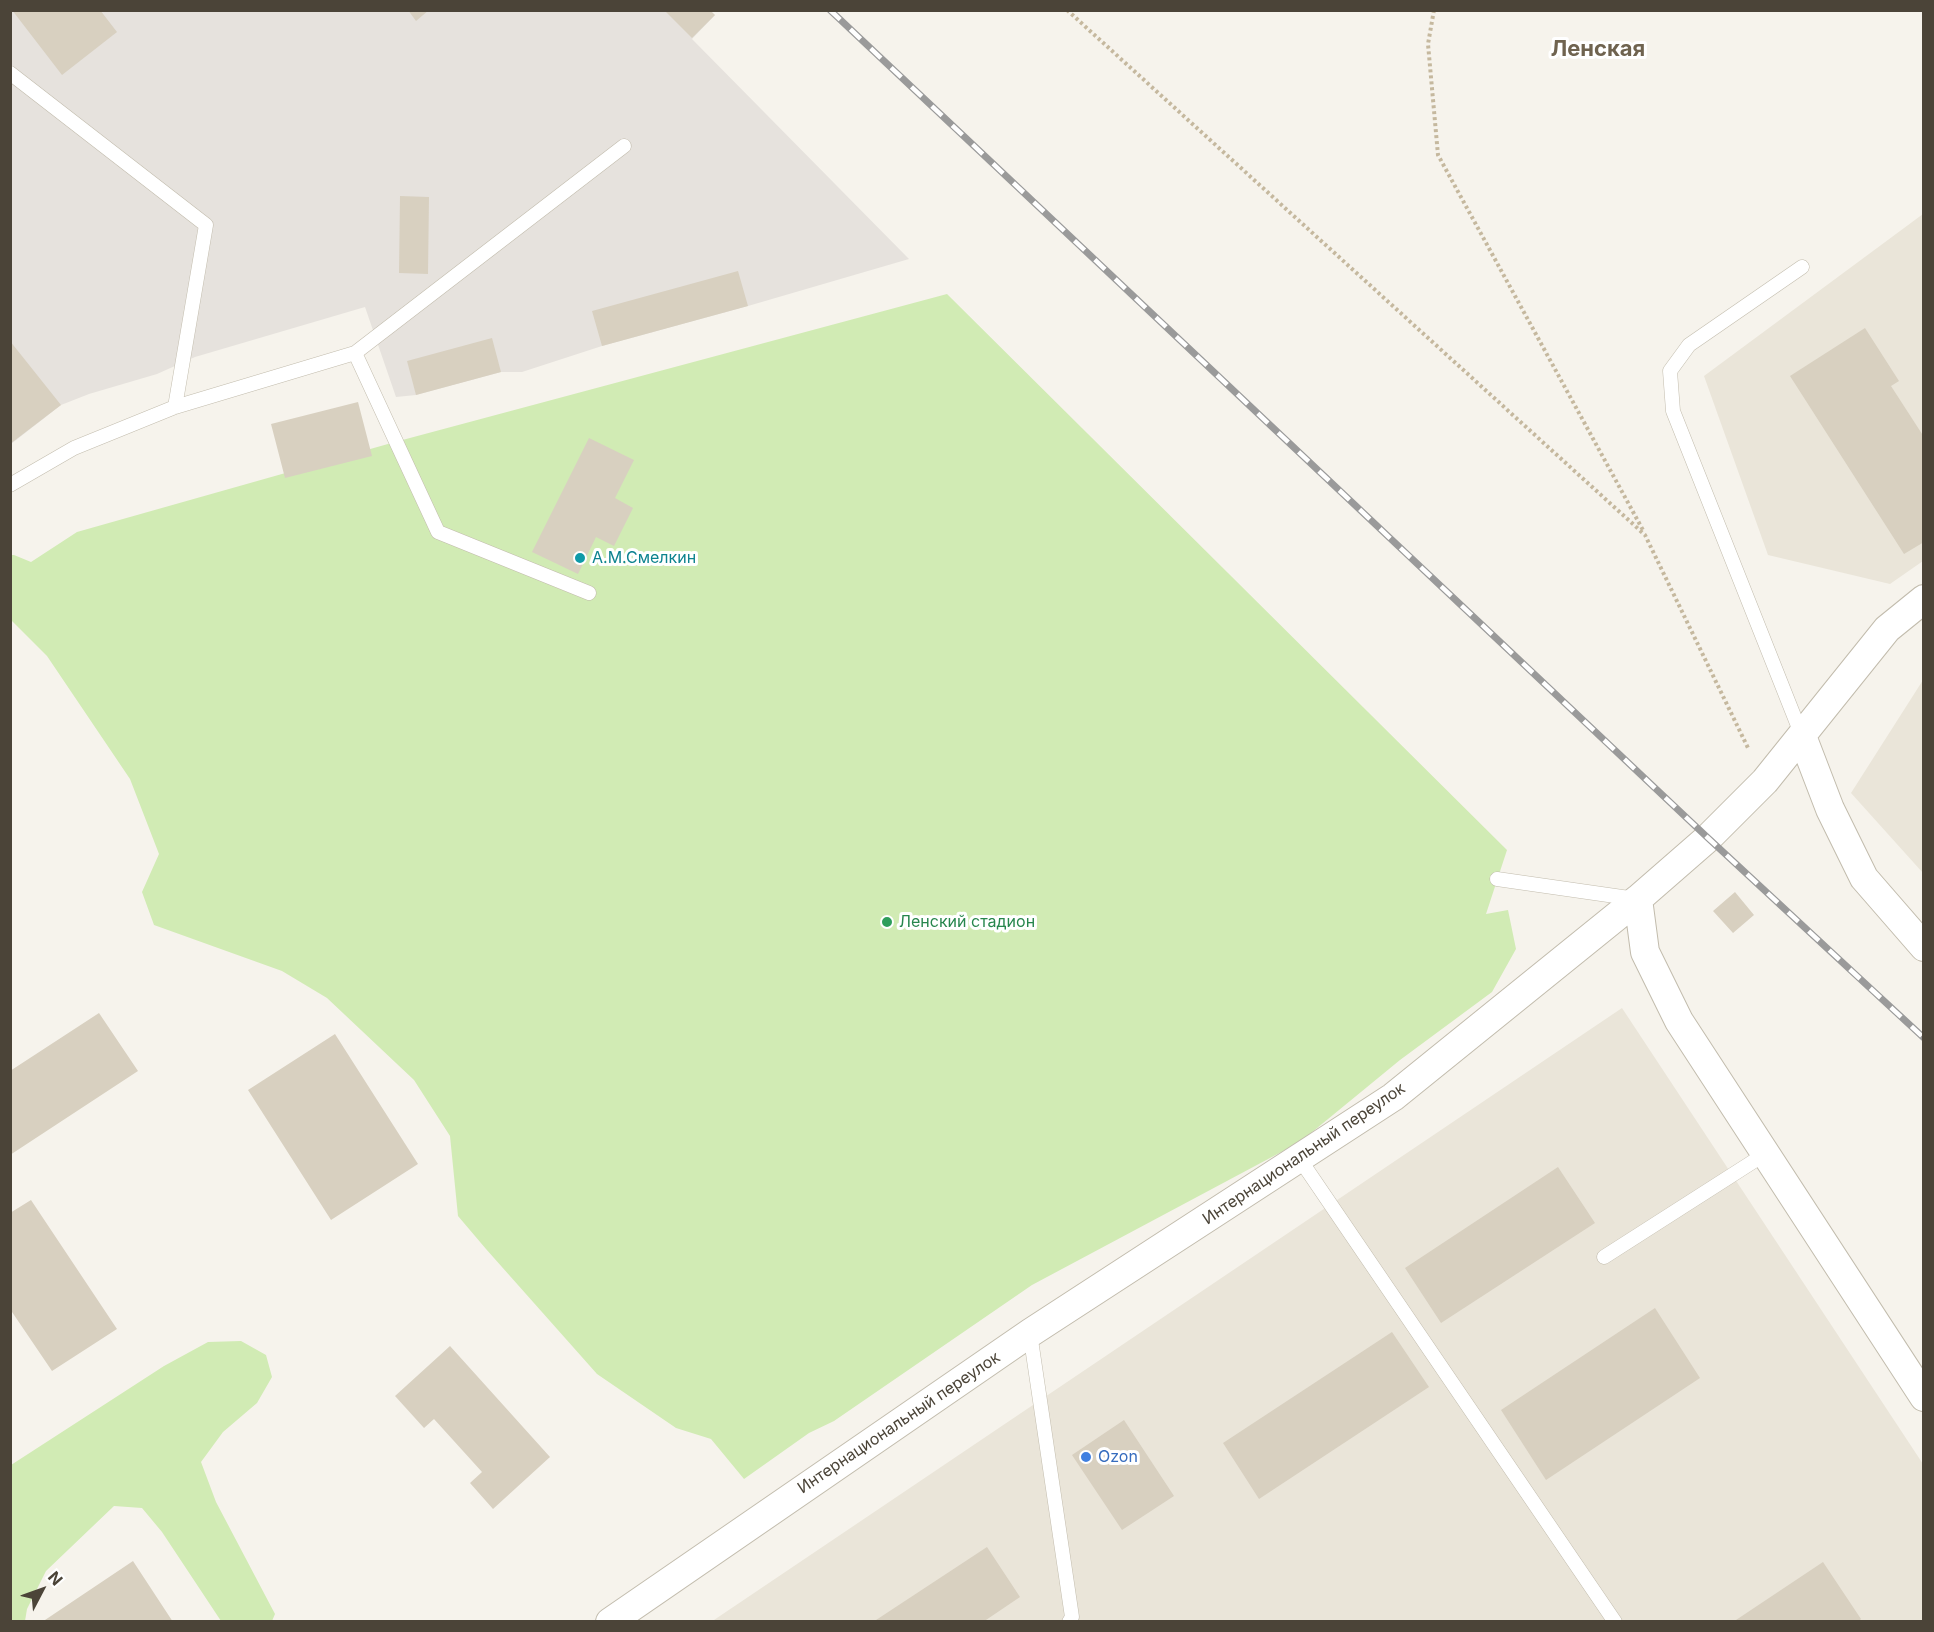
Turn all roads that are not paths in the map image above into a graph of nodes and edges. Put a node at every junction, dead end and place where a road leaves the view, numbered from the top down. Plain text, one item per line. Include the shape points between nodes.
1 (10, 73) edge
2 (624, 146) dead end
3 (1802, 267) dead end
4 (355, 353) junction
5 (175, 407) junction
6 (10, 485) edge
7 (589, 593) dead end
8 (1923, 599) edge
9 (1802, 736) junction
10 (1497, 879) dead end
11 (1638, 899) junction
12 (1923, 946) edge
13 (1765, 1154) junction
14 (1299, 1158) junction
15 (1604, 1257) dead end
16 (1030, 1333) junction
17 (1923, 1397) edge
18 (610, 1622) edge
19 (1069, 1622) edge
20 (1615, 1622) edge

1 - 5 lane via 206,225
2 - 4 lane
3 - 9 lane via 1689,345 1670,371 1673,411
4 - 5 lane
4 - 7 lane via 438,532
5 - 6 lane via 74,448
8 - 9 street, Интернациональный переулок via 1887,629
9 - 11 street, Интернациональный переулок via 1765,781 1708,838
9 - 12 street via 1830,808 1864,878
10 - 11 lane
11 - 13 street via 1645,952 1679,1021
11 - 14 street, Интернациональный переулок via 1393,1097
13 - 15 lane
13 - 17 street
14 - 16 street, Интернациональный переулок
14 - 20 lane
16 - 18 street, Интернациональный переулок
16 - 19 lane via 1072,1617

